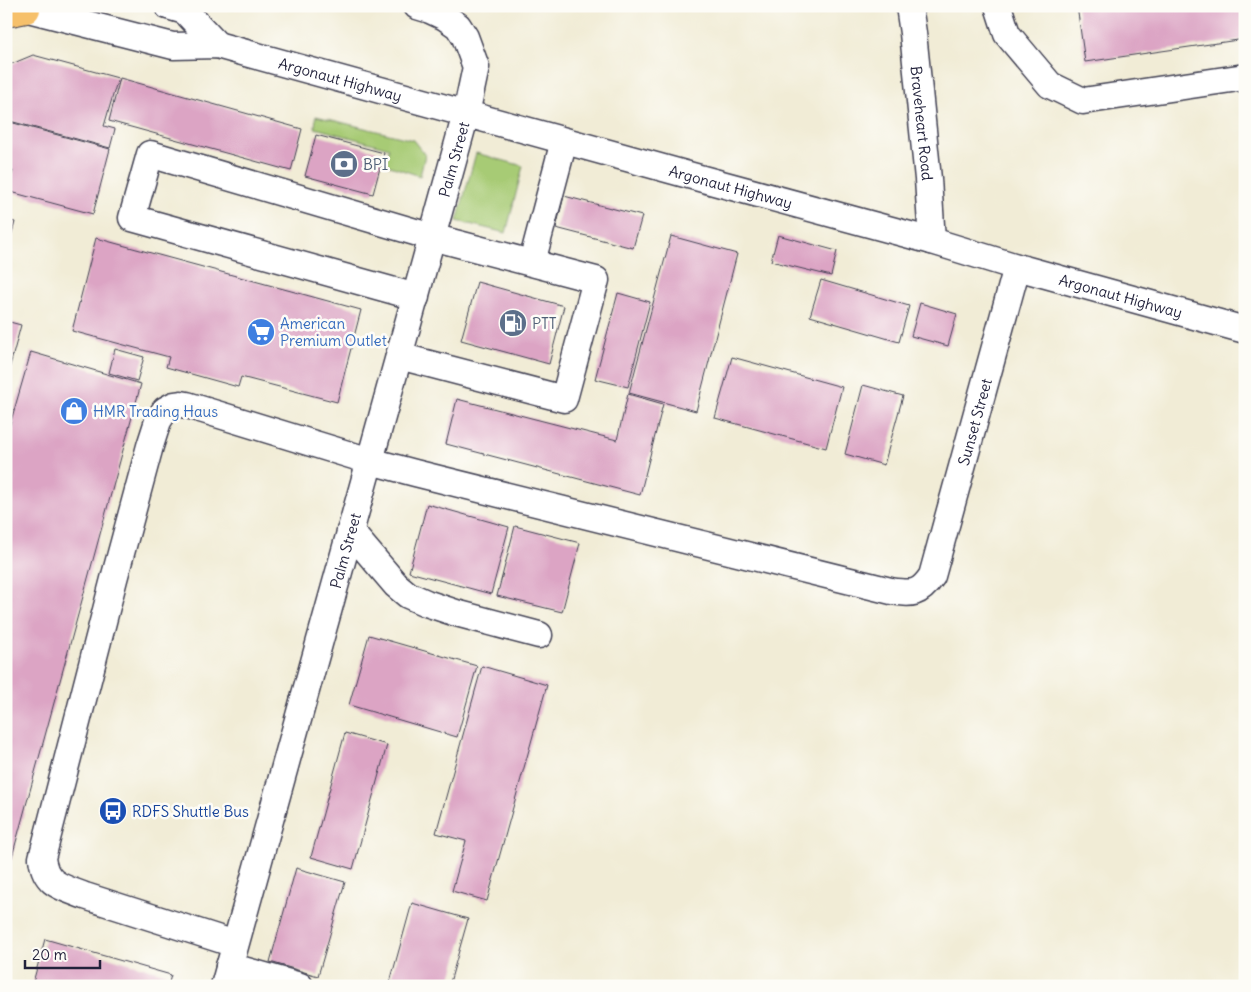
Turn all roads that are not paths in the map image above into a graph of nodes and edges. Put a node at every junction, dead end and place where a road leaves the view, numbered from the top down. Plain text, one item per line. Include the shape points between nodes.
1 (168, 6) edge
2 (418, 6) edge
3 (909, 6) edge
4 (998, 6) edge
5 (16, 9) edge
6 (217, 45) junction
7 (1245, 76) edge
8 (466, 114) junction
9 (564, 141) junction
10 (432, 237) junction
11 (932, 241) junction
12 (532, 262) junction
13 (1017, 267) junction
14 (416, 297) junction
15 (1245, 330) edge
16 (399, 356) junction
17 (370, 461) junction
18 (350, 531) junction
19 (539, 635) dead end
20 (229, 965) edge
21 (300, 986) edge

1 - 6 street via 186,12
2 - 8 street, Palm Street via 445,17 458,26 465,37 476,67
3 - 11 street, Braveheart Road
4 - 7 street via 1007,34 1050,85 1083,101
5 - 6 street, Argonaut Highway via 173,46
6 - 8 street, Argonaut Highway
8 - 9 street, Argonaut Highway
8 - 10 street, Palm Street
9 - 11 street, Argonaut Highway
9 - 12 street
10 - 12 street
10 - 14 street, Palm Street
10 - 14 street via 150,154 132,218
11 - 13 street, Argonaut Highway
12 - 16 street via 596,280 564,399
13 - 15 street, Argonaut Highway
13 - 17 street, Sunset Street via 932,576 918,591 891,591
14 - 16 street, Palm Street
16 - 17 street, Palm Street
17 - 18 street, Palm Street
17 - 20 street via 180,404 168,407 161,415 147,455 47,836 43,865 46,875 66,889
18 - 19 street via 408,595 456,613
18 - 20 street, Palm Street
20 - 21 street

